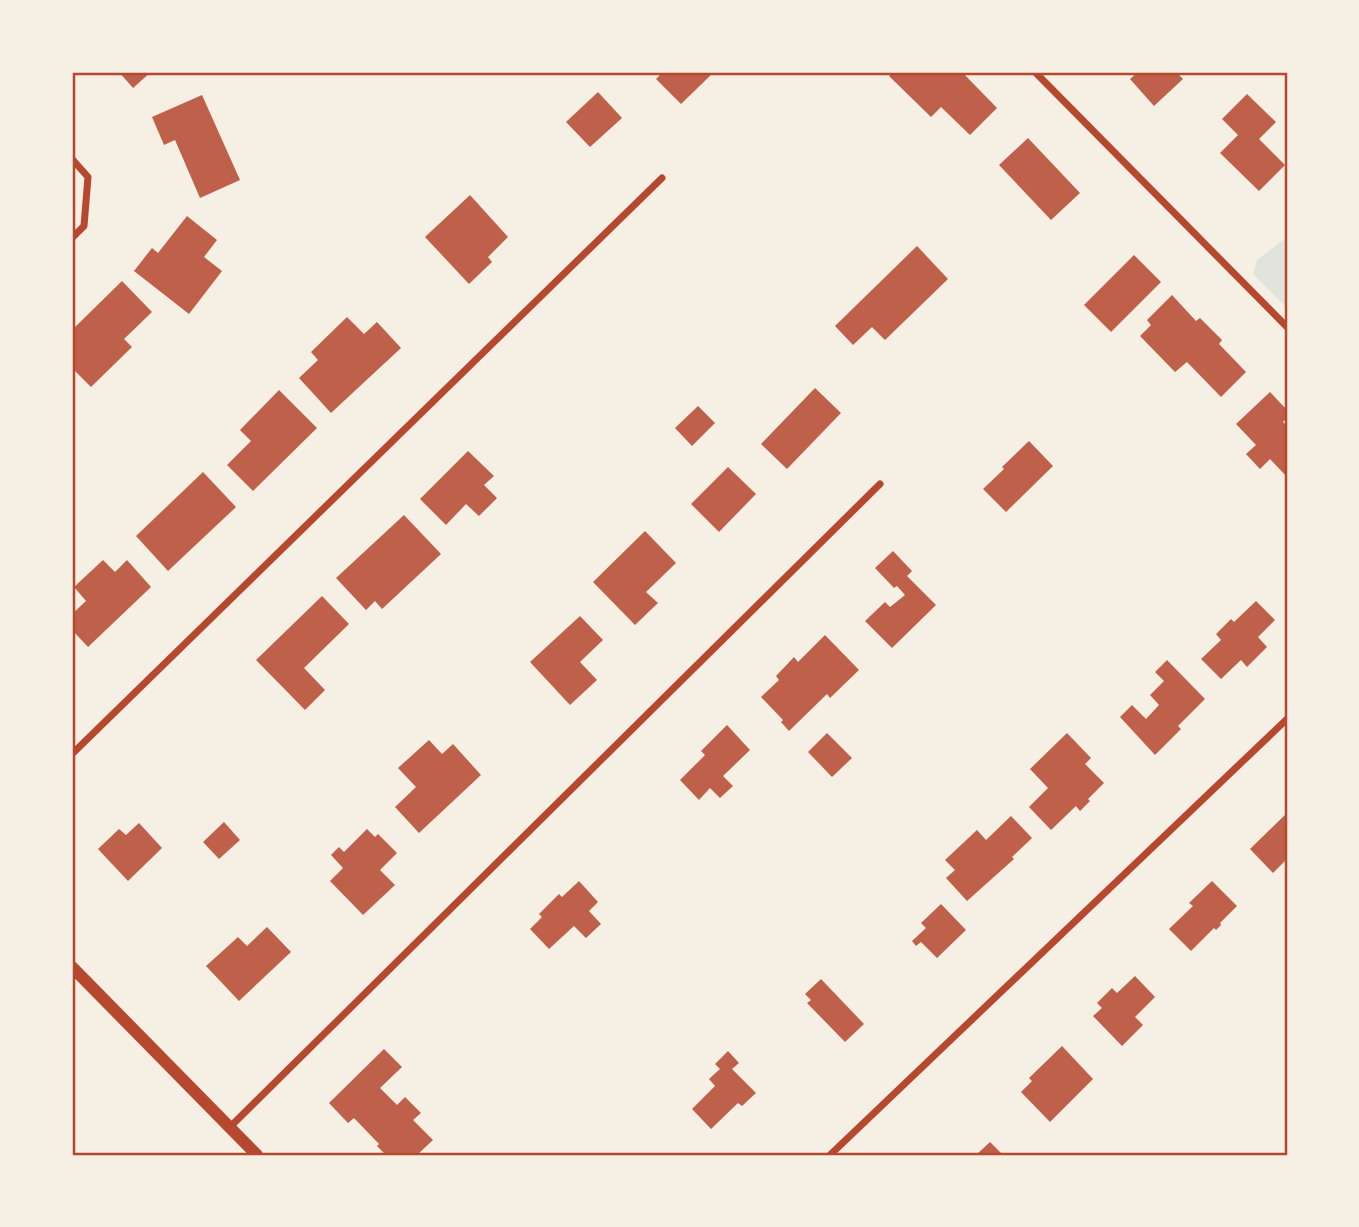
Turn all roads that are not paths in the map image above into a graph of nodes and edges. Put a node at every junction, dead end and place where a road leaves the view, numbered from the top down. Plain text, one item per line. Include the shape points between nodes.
1 (1035, 72) edge
2 (72, 159) edge
3 (662, 178) dead end
4 (72, 238) edge
5 (1287, 327) edge
6 (880, 484) dead end
7 (1287, 719) edge
8 (72, 754) edge
9 (72, 967) edge
10 (230, 1127) junction
11 (257, 1155) edge
12 (830, 1155) edge

1 - 5 street
2 - 4 street via 88,177 84,226
3 - 8 street
6 - 10 street
7 - 12 street
9 - 10 street
10 - 11 street

